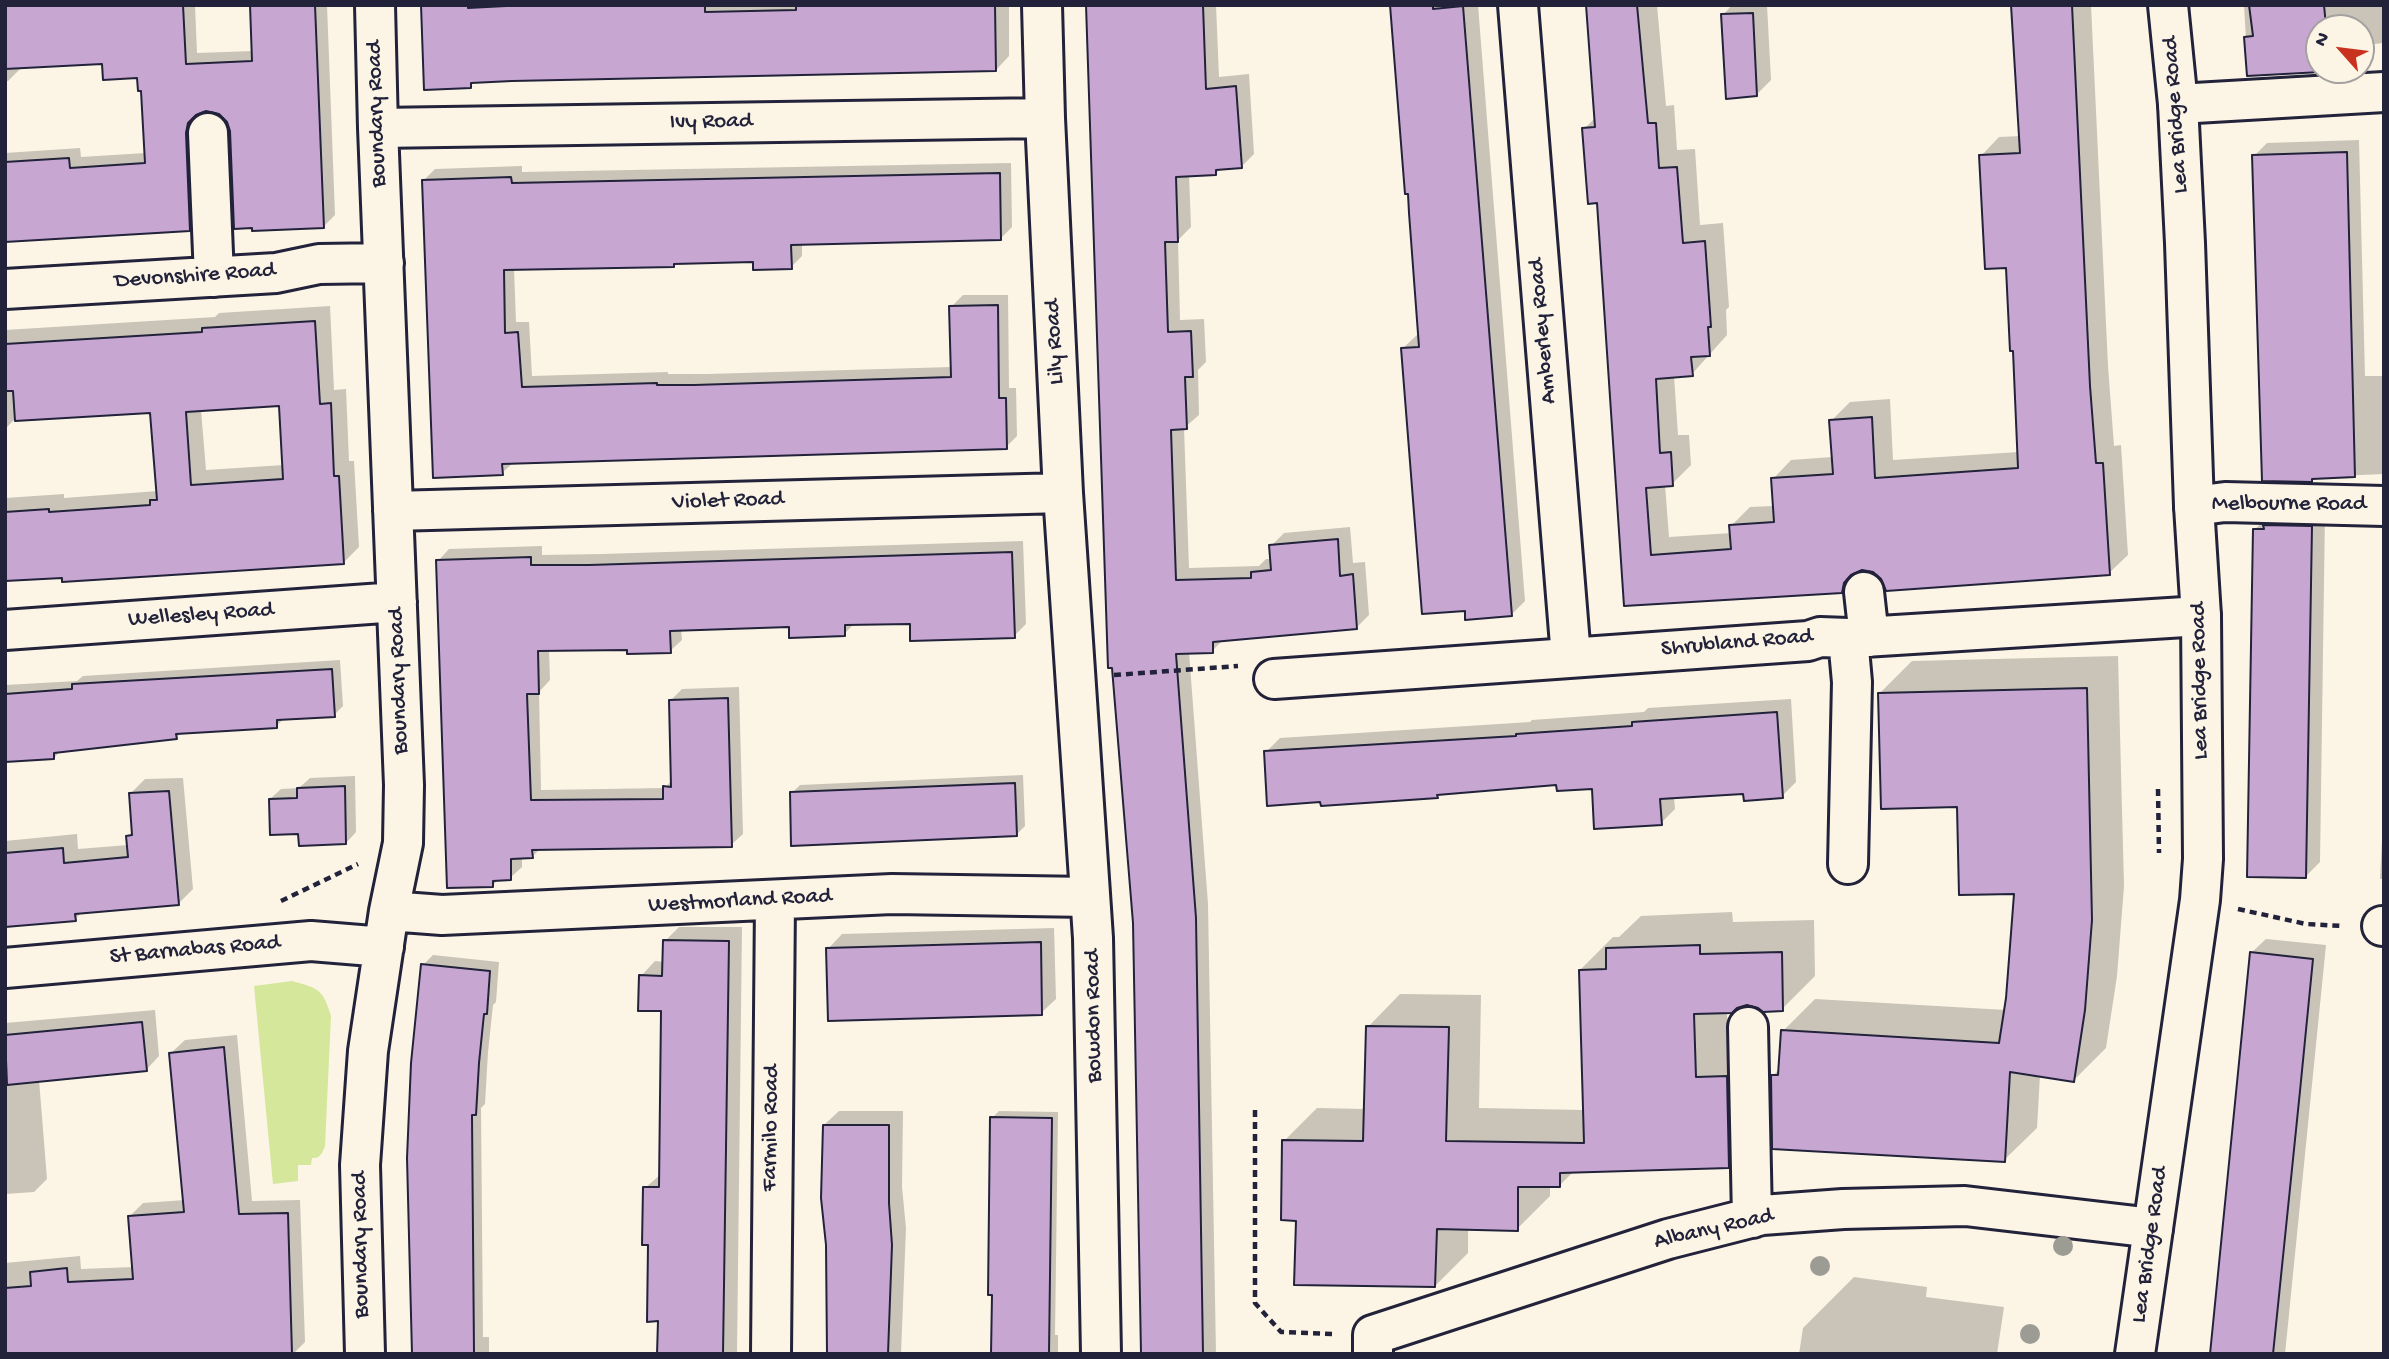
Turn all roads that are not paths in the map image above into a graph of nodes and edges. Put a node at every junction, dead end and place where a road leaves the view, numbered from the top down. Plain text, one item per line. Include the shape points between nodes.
1 (375, 5) edge
2 (1042, 5) edge
3 (1518, 5) edge
4 (2168, 5) edge
5 (2384, 92) edge
6 (2178, 104) junction
7 (1045, 118) junction
8 (378, 128) junction
9 (208, 132) dead end
10 (384, 263) junction
11 (214, 277) junction
12 (5, 289) edge
13 (1063, 493) junction
14 (2194, 506) junction
15 (2384, 506) edge
16 (393, 511) junction
17 (1864, 593) dead end
18 (397, 602) junction
19 (2201, 616) junction
20 (5, 630) edge
21 (1858, 637) junction
22 (1571, 657) junction
23 (1076, 678) joint
24 (1274, 679) road end
25 (1847, 864) dead end
26 (1090, 897) junction
27 (775, 901) junction
28 (387, 929) junction
29 (5, 968) edge
30 (1748, 1027) dead end
31 (1752, 1218) junction
32 (2153, 1228) junction
33 (1373, 1344) edge
34 (365, 1354) edge
35 (771, 1354) edge
36 (1101, 1354) edge
37 (2135, 1354) edge

1 - 8 street, Boundary Road
2 - 7 street, Lily Road
3 - 22 street, Amberley Road
4 - 6 street, Lea Bridge Road
5 - 6 street
6 - 14 street, Lea Bridge Road
7 - 8 street, Ivy Road
7 - 13 street, Lily Road
8 - 10 street, Boundary Road
9 - 11 street
10 - 11 street, Devonshire Road via 319,264 276,273
10 - 16 street, Boundary Road
11 - 12 street, Devonshire Road
13 - 16 street, Violet Road
13 - 23 street, Lily Road
14 - 15 street, Melbourne Road via 2225,502
14 - 19 street, Lea Bridge Road
16 - 18 street, Boundary Road
17 - 21 street
18 - 20 street, Wellesley Road
18 - 28 street, Boundary Road via 403,843
19 - 21 street, Shrubland Road
19 - 32 street, Lea Bridge Road via 2200,900
21 - 22 street, Shrubland Road
21 - 25 street via 1852,682
22 - 24 street, Shrubland Road
23 - 26 street, Bowdon Road
26 - 27 street, Westmorland Road via 892,894
26 - 36 street, Bowdon Road
27 - 28 street, Westmorland Road via 442,915
27 - 35 street, Farmilo Road
28 - 29 street, St Barnabas Road via 311,941
28 - 34 street, Boundary Road via 368,1051 360,1165
30 - 31 street
31 - 32 street, Albany Road via 1843,1209 1965,1206
31 - 33 street, Albany Road via 1668,1239
32 - 37 street, Lea Bridge Road

